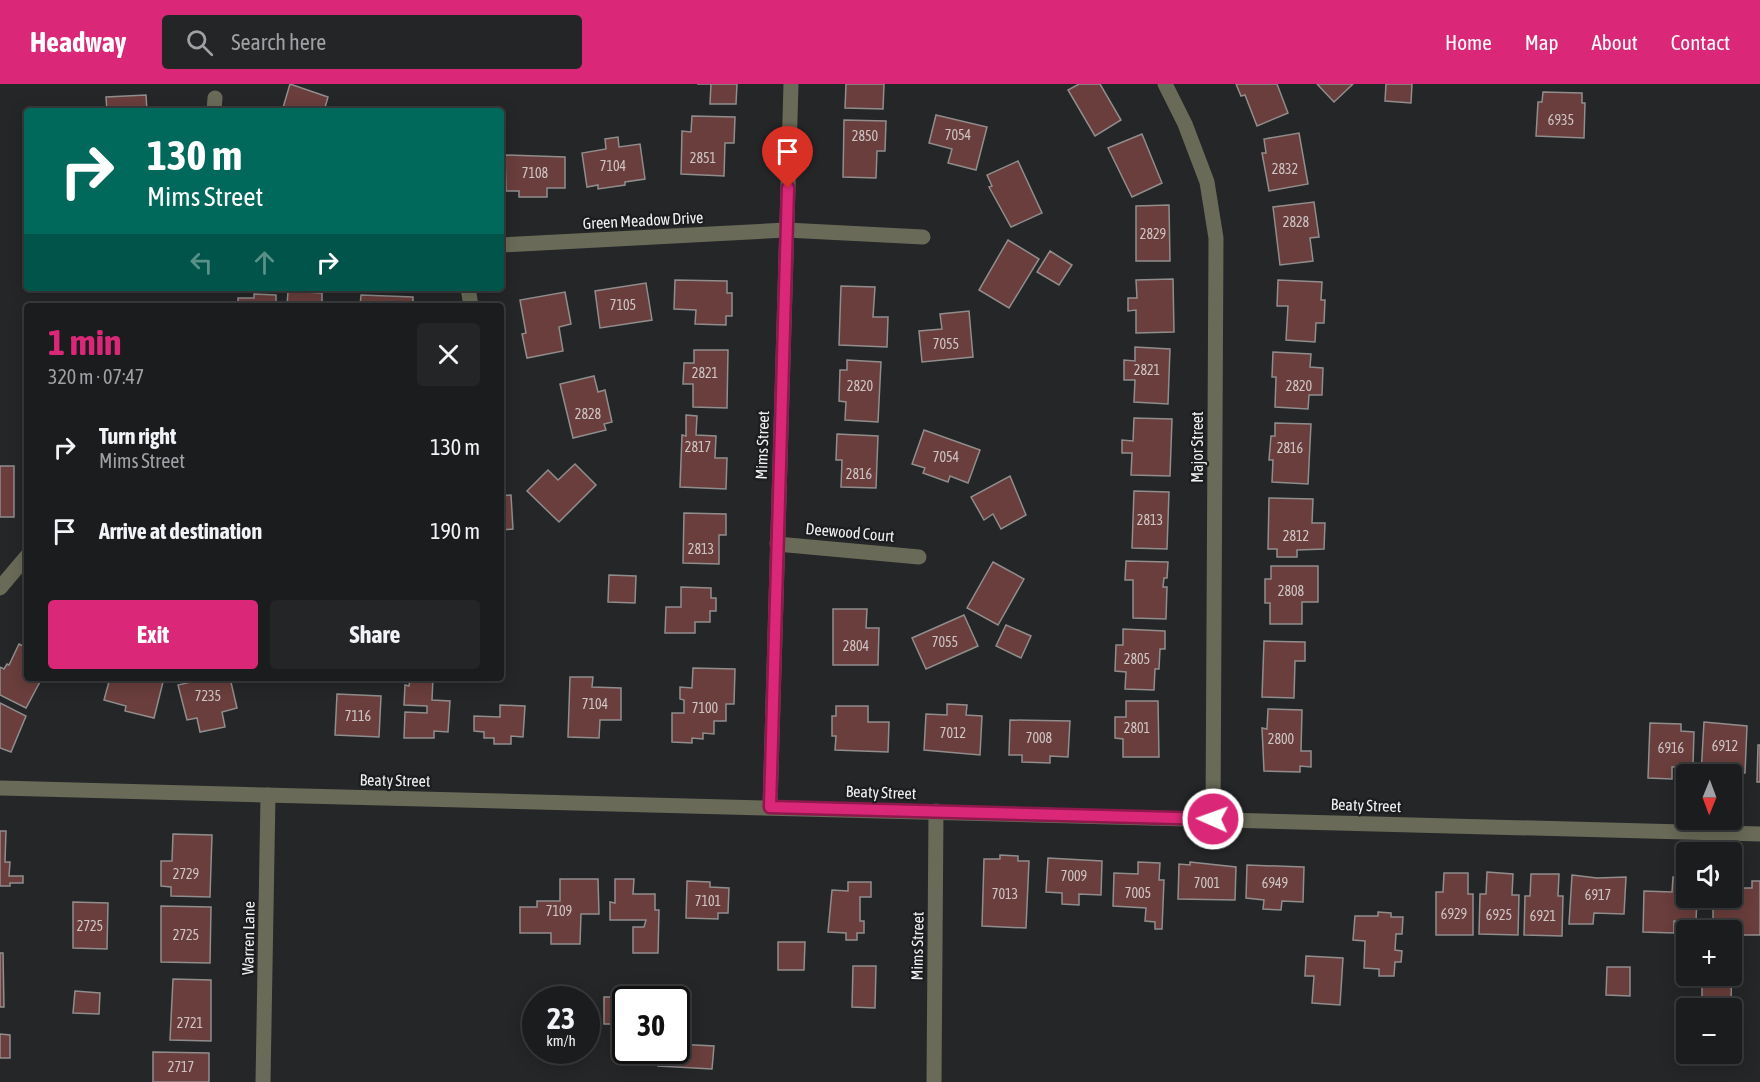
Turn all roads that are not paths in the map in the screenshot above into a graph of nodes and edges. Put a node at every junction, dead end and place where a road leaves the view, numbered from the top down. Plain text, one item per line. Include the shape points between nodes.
1 (791, 84) edge
2 (1165, 84) edge
3 (786, 230) junction
4 (923, 237) dead end
5 (504, 245) edge
6 (777, 544) junction
7 (919, 557) dead end
8 (24, 560) edge
9 (0, 588) edge
10 (0, 788) edge
11 (268, 795) junction
12 (770, 807) junction
13 (936, 811) junction
14 (1213, 819) junction
15 (1760, 834) edge
16 (263, 1082) edge
17 (934, 1082) edge

1 - 3 street, Mims Street
2 - 14 street, Major Street via 1207,182 1216,238
3 - 4 street, Green Meadow Drive
3 - 5 street, Green Meadow Drive
3 - 6 street, Mims Street
6 - 7 street, Deewood Court
6 - 12 street, Mims Street
8 - 9 street
10 - 11 street, Beaty Street
11 - 12 street, Beaty Street
11 - 16 street, Warren Lane
12 - 13 street, Beaty Street
13 - 14 street, Beaty Street
13 - 17 street, Mims Street
14 - 15 street, Beaty Street

